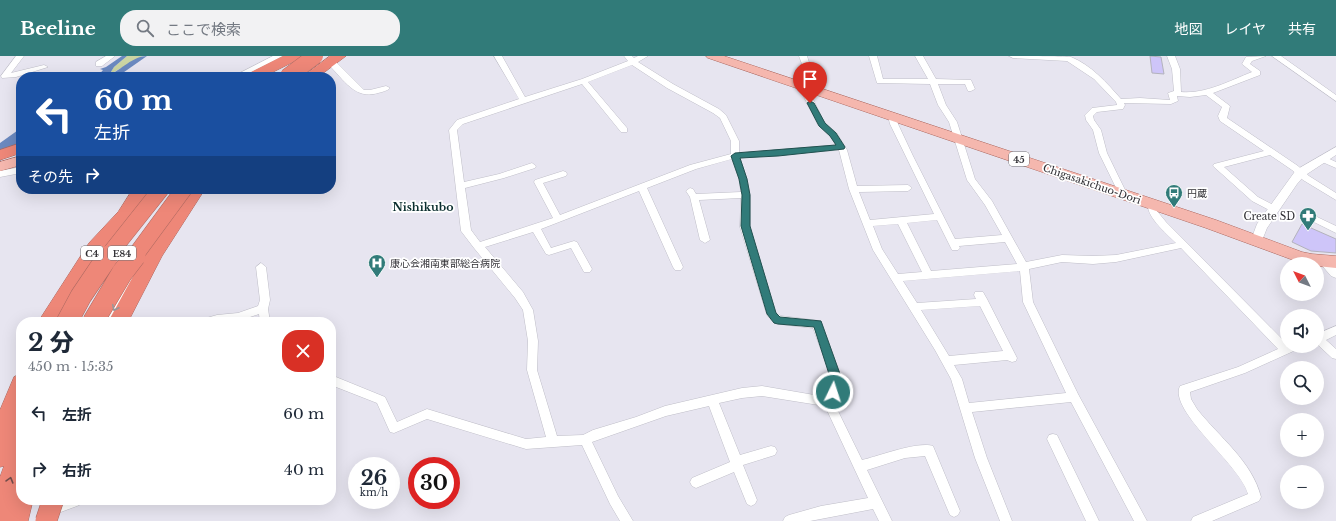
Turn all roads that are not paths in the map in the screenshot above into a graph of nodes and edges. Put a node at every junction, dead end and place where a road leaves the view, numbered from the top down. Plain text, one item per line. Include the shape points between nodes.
1 (20, 56) edge
2 (26, 56) edge
3 (111, 56) edge
4 (279, 56) edge
5 (294, 56) edge
6 (298, 56) edge
7 (307, 56) edge
8 (498, 56) edge
9 (644, 56) edge
10 (712, 56) edge
11 (803, 56) edge
12 (873, 56) edge
13 (919, 56) edge
14 (1013, 56) edge
15 (1171, 56) edge
16 (1262, 56) edge
17 (1276, 56) edge
18 (334, 57) edge
19 (630, 59) edge
20 (99, 64) dead end
21 (315, 67) edge
22 (44, 68) dead end
23 (28, 72) edge
24 (246, 72) edge
25 (262, 72) edge
26 (266, 72) edge
27 (285, 72) edge
28 (296, 72) edge
29 (301, 72) edge
30 (307, 72) edge
31 (16, 75) edge
32 (10, 76) junction
33 (584, 81) junction
34 (932, 81) junction
35 (386, 88) dead end
36 (810, 89) junction
37 (971, 89) dead end
38 (1208, 93) junction
39 (1178, 94) junction
40 (1336, 99) edge
41 (524, 100) junction
42 (1119, 101) junction
43 (892, 116) junction
44 (624, 130) dead end
45 (958, 139) junction
46 (841, 147) junction
47 (1336, 150) edge
48 (16, 152) edge
49 (1271, 152) junction
50 (735, 156) junction
51 (0, 157) edge
52 (1323, 159) junction
53 (12, 165) edge
54 (1336, 165) edge
55 (532, 166) dead end
56 (1300, 173) junction
57 (0, 174) edge
58 (563, 174) dead end
59 (460, 186) junction
60 (642, 188) junction
61 (908, 188) dead end
62 (853, 189) junction
63 (146, 194) edge
64 (147, 194) edge
65 (147, 194) edge
66 (168, 194) edge
67 (180, 194) edge
68 (188, 194) edge
69 (194, 194) edge
70 (199, 194) edge
71 (1123, 194) junction
72 (746, 195) junction
73 (1336, 197) edge
74 (1152, 204) junction
75 (1274, 209) junction
76 (940, 217) junction
77 (558, 219) junction
78 (1315, 219) dead end
79 (901, 220) junction
80 (867, 223) junction
81 (124, 225) junction
82 (164, 227) junction
83 (535, 228) junction
84 (1336, 230) edge
85 (1009, 238) junction
86 (704, 240) dead end
87 (1257, 240) junction
88 (1184, 244) junction
89 (477, 246) junction
90 (1331, 262) edge
91 (261, 266) dead end
92 (1024, 267) junction
93 (678, 268) dead end
94 (586, 269) dead end
95 (1336, 273) edge
96 (928, 275) junction
97 (896, 278) junction
98 (915, 307) junction
99 (262, 309) junction
100 (51, 317) edge
101 (60, 317) edge
102 (70, 317) edge
103 (82, 317) edge
104 (96, 317) edge
105 (111, 317) edge
106 (120, 317) edge
107 (131, 317) edge
108 (238, 317) edge
109 (264, 317) edge
110 (1336, 330) edge
111 (1324, 336) edge
112 (1280, 337) edge
113 (1324, 345) edge
114 (1280, 352) edge
115 (1336, 355) edge
116 (947, 361) junction
117 (336, 382) edge
118 (16, 396) edge
119 (1074, 397) junction
120 (16, 400) edge
121 (712, 400) junction
122 (830, 402) junction
123 (965, 408) junction
124 (16, 423) edge
125 (0, 439) edge
126 (1053, 439) dead end
127 (585, 440) junction
128 (553, 441) junction
129 (771, 451) dead end
130 (0, 457) edge
131 (16, 463) edge
132 (736, 464) junction
133 (859, 467) junction
134 (696, 482) dead end
135 (751, 500) dead end
136 (876, 502) junction
137 (60, 505) edge
138 (39, 511) edge
139 (954, 511) dead end
140 (0, 514) edge
141 (16, 521) edge
142 (627, 521) edge
143 (789, 521) edge
144 (886, 521) edge
145 (1006, 521) edge
146 (1093, 521) edge
147 (1141, 521) edge
148 (1197, 521) edge

1 - 32 street via 5,76
2 - 32 street
3 - 20 street
4 - 24 street
5 - 25 highway
6 - 26 main road
7 - 27 highway
8 - 41 street
9 - 19 street
10 - 36 main road, Chigasakichuo-Dori / 45
11 - 36 street via 811,76
12 - 34 street via 880,81
13 - 34 street
14 - 42 street via 1069,59 1097,77
15 - 39 street via 1176,69
16 - 38 street via 1249,59 1246,64 1257,73
17 - 40 street
18 - 21 highway
18 - 30 highway
18 - 35 street via 348,80 363,93
19 - 33 street
19 - 50 street via 723,117 735,141
21 - 28 main road
21 - 29 highway, bridge
22 - 23 street
31 - 32 street
33 - 41 street
33 - 44 street
34 - 37 street via 968,82
34 - 45 street via 942,106 953,122
36 - 43 main road, Chigasakichuo-Dori / 45
36 - 46 street via 807,95 814,111
38 - 39 street
38 - 49 street via 1226,106 1223,119
39 - 42 street via 1172,93 1172,102
41 - 59 street via 456,125 453,134
42 - 71 street via 1120,107 1095,110 1089,115 1097,130 1103,153
43 - 45 main road, Chigasakichuo-Dori / 45
43 - 76 street via 903,144
45 - 71 main road, Chigasakichuo-Dori / 45
45 - 85 street via 971,180 989,203
46 - 50 street
46 - 62 street
47 - 52 street
48 - 51 highway
49 - 56 street
49 - 75 street via 1217,166 1255,199
50 - 60 street via 693,167
50 - 72 street
52 - 54 street
52 - 56 street
53 - 57 street
55 - 59 street
56 - 73 street
56 - 75 street
58 - 77 street via 538,182
59 - 89 street via 466,231
60 - 77 street
60 - 93 street
61 - 62 street
62 - 80 street
63 - 100 highway, C4 via 96,248
64 - 81 street
65 - 102 highway, bridge via 81,296
66 - 103 highway, E84 via 114,265
67 - 104 highway, E84, bridge via 122,273
68 - 82 street
69 - 106 highway via 136,285
70 - 107 highway via 194,207 143,288
71 - 74 main road, Chigasakichuo-Dori / 45
72 - 86 street via 692,194
72 - 122 street via 745,226 772,314 778,320 817,324 836,381
74 - 87 main road, Chigasakichuo-Dori / 45
74 - 88 street via 1153,212
75 - 87 street via 1261,227
76 - 79 street
76 - 85 street via 954,246
77 - 83 street
78 - 84 street
79 - 80 street
79 - 96 street
80 - 97 street via 878,250
81 - 82 street
81 - 101 street
82 -> 105 street
83 - 89 street
83 - 94 street via 549,252 574,244
85 - 92 street
87 - 90 main road, Chigasakichuo-Dori / 45 via 1298,256
88 - 92 street via 1114,258 1075,258 1040,262
88 - 112 street
89 - 128 street via 519,295 528,310 533,341 532,370
90 - 95 street
91 - 99 street via 265,300
92 - 96 street
92 - 119 street via 1028,302
96 - 97 street
97 - 98 street
98 - 116 street
98 - 116 street via 981,298 1011,356
99 - 108 street
99 - 109 street
110 - 111 street
113 - 115 street
114 - 148 street via 1241,370 1184,389 1184,399 1194,414 1247,475 1255,489 1255,497
116 - 123 street
117 - 128 street via 381,400 394,428 427,414 526,444
118 - 125 highway
119 - 123 street
119 - 147 street
120 - 125 street
121 - 122 street via 762,391
121 - 127 street via 665,411
121 - 132 street
122 - 133 street
123 - 145 street via 981,458
124 - 130 highway
126 - 146 street
127 - 128 street
127 - 142 street
129 - 132 street
140 -> 131 highway
132 - 134 street
132 - 135 street
133 - 136 street
133 - 139 street via 905,453 929,450
136 - 143 street
136 - 144 street
137 - 138 street
138 - 141 highway

